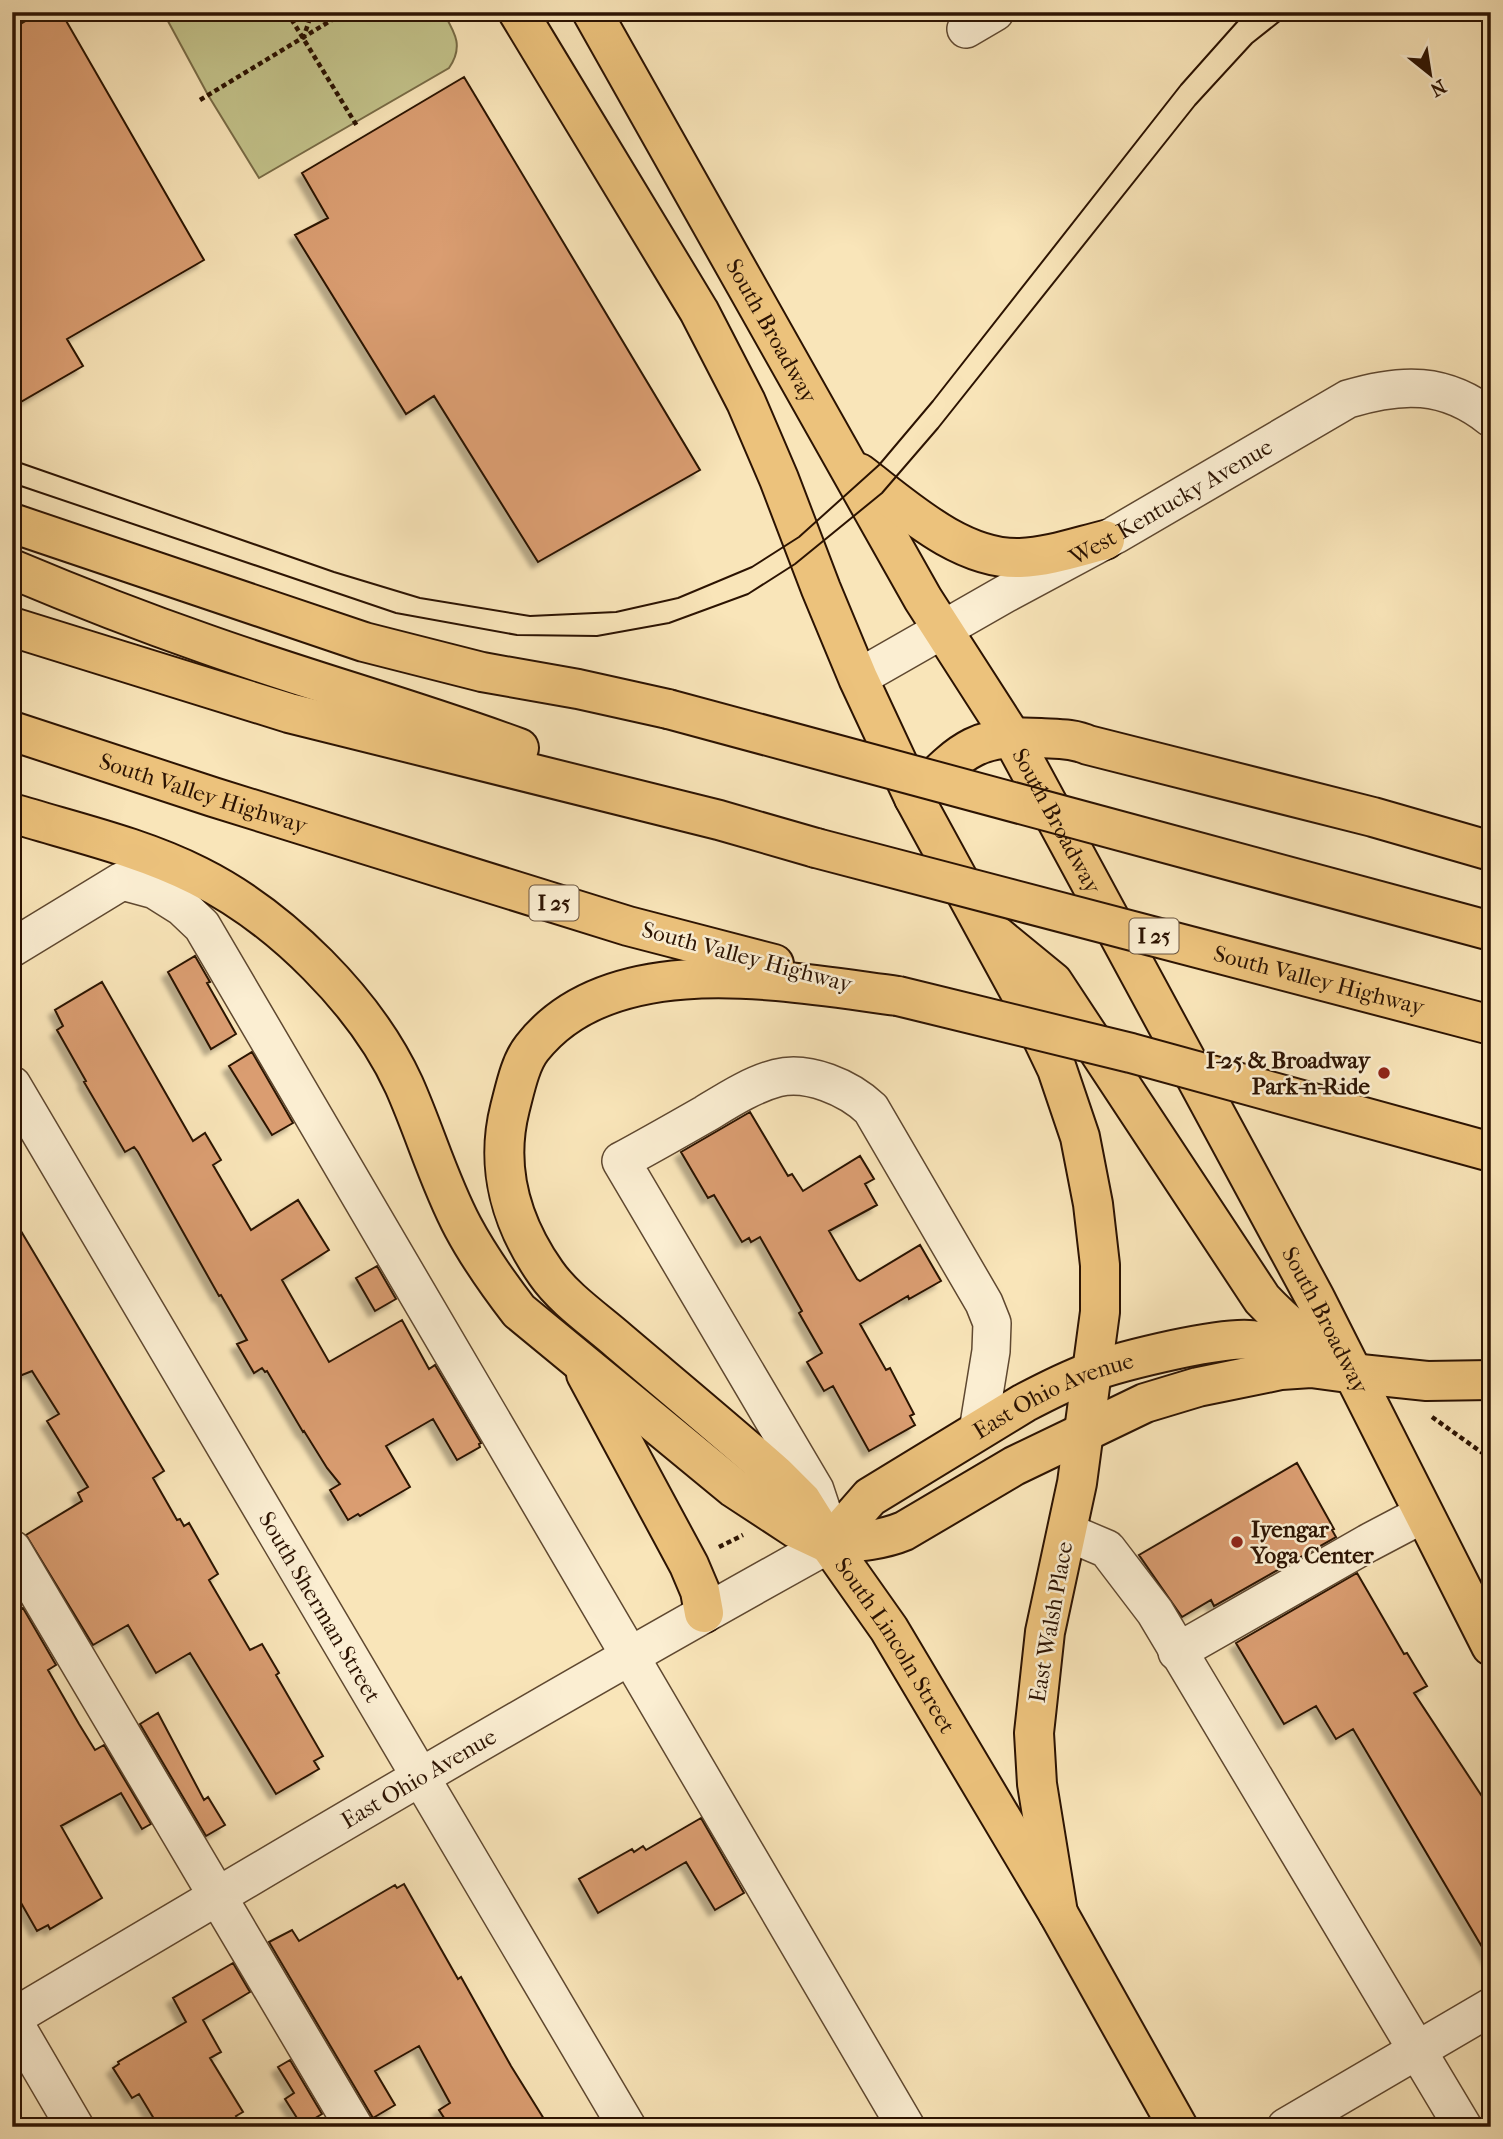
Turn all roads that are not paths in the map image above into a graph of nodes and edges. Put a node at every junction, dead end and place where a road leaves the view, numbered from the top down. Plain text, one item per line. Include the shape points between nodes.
1 (517, 12) edge
2 (592, 12) edge
3 (1491, 418) edge
4 (849, 466) junction
5 (12, 523) edge
6 (1105, 540) junction
7 (12, 569) edge
8 (12, 627) edge
9 (943, 631) junction
10 (858, 678) junction
11 (12, 731) edge
12 (1011, 736) junction
13 (914, 798) junction
14 (12, 813) edge
15 (719, 820) junction
16 (1491, 851) edge
17 (979, 922) junction
18 (1491, 931) edge
19 (12, 948) edge
20 (898, 996) junction
21 (1491, 1025) edge
22 (12, 1085) edge
23 (1491, 1152) edge
24 (577, 1357) junction
25 (1311, 1368) junction
26 (1091, 1372) junction
27 (1351, 1373) junction
28 (1491, 1380) edge
29 (978, 1431) junction
30 (1084, 1432) junction
31 (1423, 1514) junction
32 (1067, 1532) junction
33 (829, 1544) junction
34 (12, 1549) edge
35 (704, 1613) junction
36 (1491, 1646) edge
37 (1177, 1652) junction
38 (629, 1656) junction
39 (421, 1777) junction
40 (218, 1896) junction
41 (1058, 1913) junction
42 (1491, 2007) edge
43 (12, 2018) edge
44 (1417, 2050) junction
45 (75, 2127) edge
46 (354, 2127) edge
47 (627, 2127) edge
48 (906, 2127) edge
49 (1178, 2127) edge
50 (1286, 2127) edge
51 (1463, 2127) edge

1 - 10 main road via 699,311 746,402
2 - 4 main road, South Broadway
3 - 6 street, West Kentucky Avenue via 1446,392 1416,388 1377,391 1348,400
4 - 6 main road via 947,538 975,549 1035,557
4 - 9 main road, South Broadway
5 - 18 main road, bridge via 364,642 482,672 668,709
6 - 9 street, West Kentucky Avenue
7 - 15 main road via 206,644 434,717
8 - 15 main road, South Valley Highway / I 25 via 289,713
9 - 10 street, West Kentucky Avenue
9 - 12 main road, South Broadway
10 - 13 main road
11 - 20 main road, South Valley Highway / I 25 via 628,926
12 - 13 main road via 980,743 952,761
12 - 16 main road via 1077,740
12 - 27 main road, South Broadway via 1309,1286
13 - 17 main road
14 - 24 main road via 199,876 249,908 317,965 379,1038 463,1227 499,1285 519,1311
15 - 21 main road, South Valley Highway / I 25, bridge
17 - 26 main road via 1023,998 1080,1136 1100,1265 1100,1312
17 - 27 main road via 1053,982 1262,1299 1294,1331
19 - 38 street via 122,881 155,890 202,926
20 - 23 main road, South Valley Highway / I 25, bridge via 1131,1053
20 - 33 main road via 775,980 704,977 661,981 586,1004 554,1026 531,1050 506,1125 504,1166 510,1205 527,1245 548,1276 794,1492
22 - 39 street, South Sherman Street
24 - 33 main road via 734,1488
24 - 35 main road via 689,1565
25 - 26 main road, East Ohio Avenue via 1257,1340 1236,1338
25 - 27 main road, East Ohio Avenue
25 - 30 main road, East Ohio Avenue via 1198,1387 1145,1403
26 - 29 main road, East Ohio Avenue via 1049,1389
26 - 30 main road, East Walsh Place
27 - 28 main road, East Ohio Avenue via 1427,1381
27 - 31 main road, South Broadway
29 - 33 main road, East Ohio Avenue via 870,1497
29 - 33 street, South Lincoln Street via 992,1323 871,1109 859,1097 806,1078 779,1078 745,1090 621,1161 815,1490
30 - 32 main road, East Walsh Place
30 - 33 main road, East Ohio Avenue via 1014,1466 904,1531
31 - 36 main road, South Broadway
31 - 37 street
32 - 37 street via 1107,1549 1155,1612
32 - 41 main road, East Walsh Place via 1045,1632 1034,1733 1038,1796
33 - 35 street, East Ohio Avenue
33 - 41 main road, South Lincoln Street via 889,1629
34 - 40 street
35 - 38 street, East Ohio Avenue
37 - 44 street
38 - 39 street, East Ohio Avenue
38 - 48 street
39 - 40 street, East Ohio Avenue
39 - 47 street, South Sherman Street
40 - 43 street, East Ohio Avenue
40 - 46 street
41 - 49 main road, South Lincoln Street
42 - 44 street
43 - 45 street
44 - 50 street
44 - 51 street

